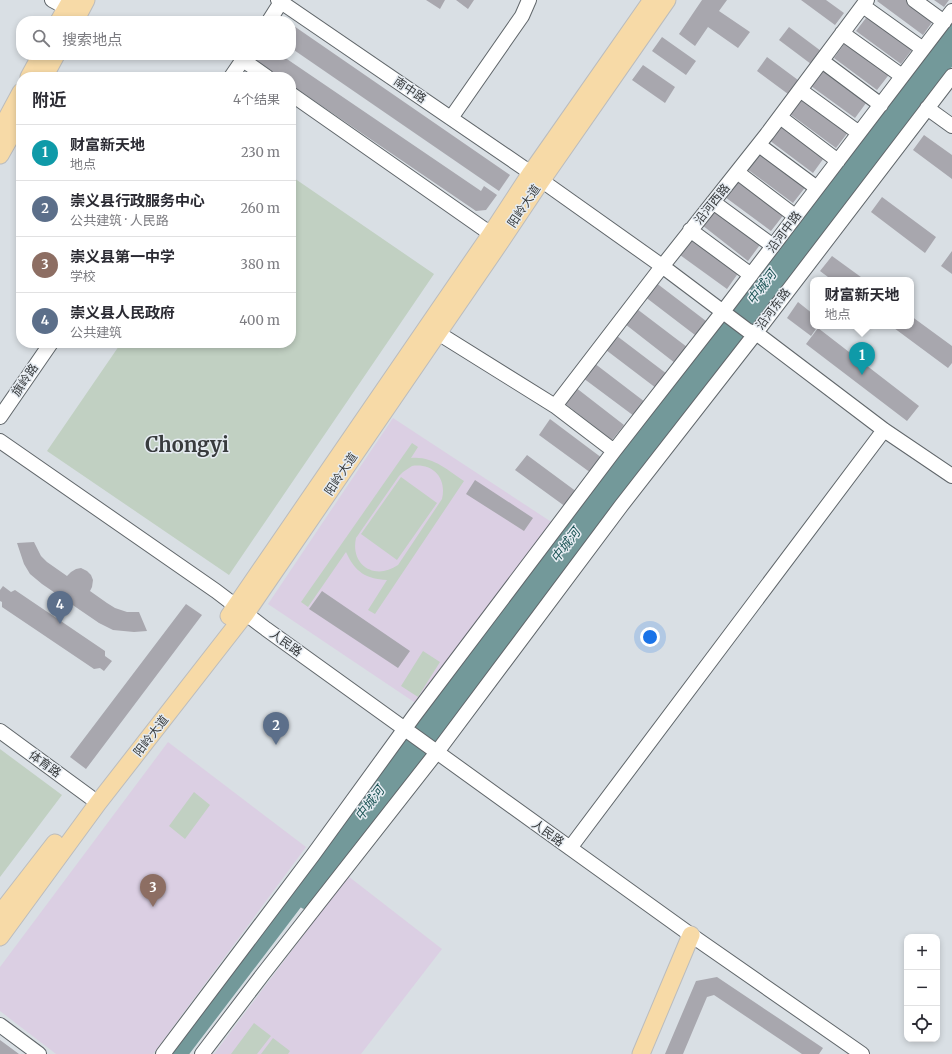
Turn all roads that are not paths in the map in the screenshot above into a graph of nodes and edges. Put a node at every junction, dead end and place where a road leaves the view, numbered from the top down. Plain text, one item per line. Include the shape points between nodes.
1 (52, 0) edge
2 (86, 0) edge
3 (529, 0) edge
4 (652, 0) edge
5 (667, 0) edge
6 (914, 0) edge
7 (280, 1) edge
8 (865, 3) edge
9 (68, 12) edge
10 (272, 16) edge
11 (948, 16) edge
12 (842, 33) junction
13 (923, 50) junction
14 (38, 60) edge
15 (53, 60) edge
16 (244, 60) edge
17 (247, 60) edge
18 (822, 61) junction
19 (32, 72) edge
20 (47, 72) edge
21 (235, 72) edge
22 (261, 72) edge
23 (902, 76) junction
24 (952, 76) edge
25 (800, 90) junction
26 (296, 98) edge
27 (16, 101) edge
28 (881, 105) junction
29 (927, 108) junction
30 (780, 117) junction
31 (451, 118) junction
32 (952, 126) edge
33 (16, 127) edge
34 (0, 131) edge
35 (859, 134) junction
36 (759, 145) junction
37 (0, 155) edge
38 (838, 161) junction
39 (737, 172) junction
40 (536, 177) junction
41 (817, 188) junction
42 (713, 202) junction
43 (795, 216) junction
44 (690, 230) junction
45 (491, 234) junction
46 (773, 246) junction
47 (662, 266) junction
48 (750, 275) junction
49 (725, 314) junction
50 (751, 332) junction
51 (438, 333) junction
52 (47, 348) edge
53 (555, 406) junction
54 (0, 417) edge
55 (884, 430) junction
56 (0, 441) edge
57 (614, 451) junction
58 (952, 476) edge
59 (241, 610) junction
60 (0, 731) edge
61 (407, 731) junction
62 (433, 750) junction
63 (90, 797) junction
64 (570, 848) junction
65 (0, 914) edge
66 (691, 935) junction
67 (0, 937) edge
68 (0, 1025) edge
69 (39, 1054) edge
70 (164, 1054) edge
71 (202, 1054) edge
72 (641, 1054) edge
73 (862, 1054) edge

1 - 9 street
2 - 9 main road
3 - 31 street via 522,16
4 - 40 main road, 阳岭大道
5 - 40 main road, 阳岭大道
6 - 11 street
7 - 10 street
7 - 31 street, 南中路
8 - 12 street, 沿河西路
8 - 13 street
11 - 13 street, 沿河中路
12 - 18 street, 沿河西路
12 - 23 street
13 - 23 street, 沿河中路
14 - 19 main road
15 - 20 main road
16 - 21 street
17 - 22 street
18 - 25 street, 沿河西路
18 - 28 street
23 - 28 street, 沿河中路
24 - 29 street, 沿河东路
25 - 30 street, 沿河西路
25 - 35 street
26 - 45 street
27 - 34 main road
28 - 35 street, 沿河中路
29 - 32 street
29 - 50 street, 沿河东路
30 - 36 street, 沿河西路
30 - 38 street
31 - 40 street, 南中路
33 - 37 main road
35 - 38 street, 沿河中路
36 - 39 street, 沿河西路
36 - 41 street
38 - 41 street, 沿河中路
39 - 42 street, 沿河西路
39 - 43 street
40 - 45 main road, 阳岭大道
40 - 47 street, 沿河东路
40 - 51 main road, 阳岭大道
41 - 43 street, 沿河中路
42 - 44 street, 沿河西路
42 - 46 street
43 - 46 street, 沿河中路
44 - 47 street, 沿河西路
44 - 48 street
45 - 59 main road, 阳岭大道
46 - 48 street, 沿河中路
47 - 49 street, 沿河东路
47 - 53 street, 沿河西路
48 - 49 street, 沿河中路
49 - 50 street, 沿河东路
49 - 57 street, 沿河中路
50 - 55 street via 760,336
50 - 62 street
51 - 53 street
51 - 59 main road, 阳岭大道
52 - 54 street, 旗岭路
53 - 57 street
55 - 58 street
55 - 64 street
56 - 59 street, 人民路
57 - 61 street, 沿河中路
59 - 61 street, 人民路
59 - 63 main road, 阳岭大道
59 - 67 main road, 阳岭大道
60 - 63 street, 体育路
61 - 62 street, 人民路
61 - 70 street, 沿河中路
62 - 64 street, 人民路
62 - 71 street
63 - 65 main road, 阳岭大道
64 - 66 street, 人民路
66 - 72 main road
66 - 73 street, 人民路
68 - 69 street

